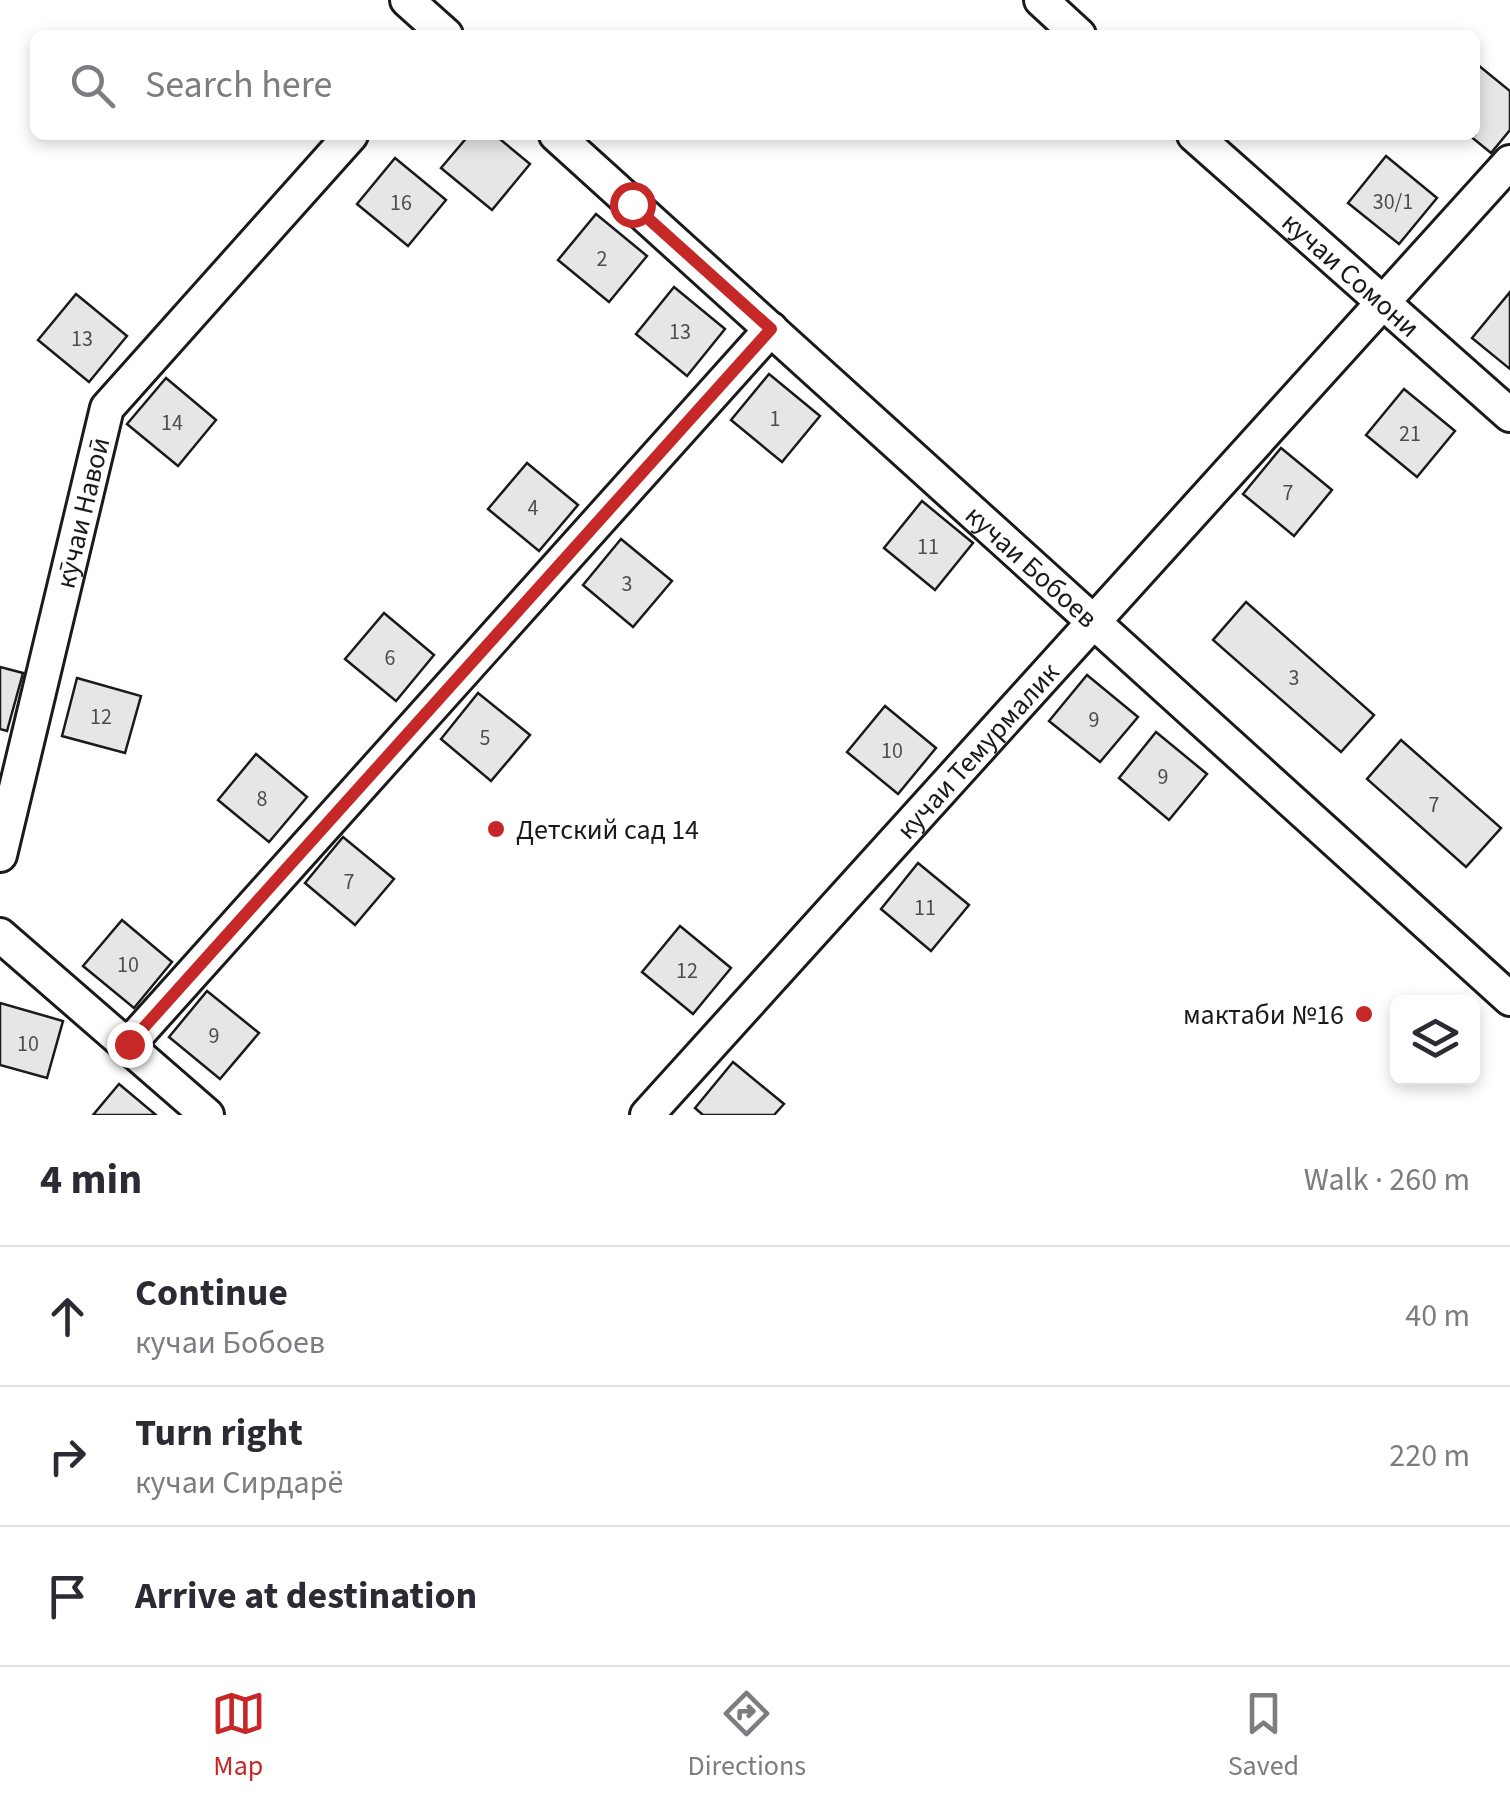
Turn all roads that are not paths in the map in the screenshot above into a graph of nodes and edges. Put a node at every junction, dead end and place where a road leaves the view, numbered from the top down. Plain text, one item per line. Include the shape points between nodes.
1 (407, 0) edge
2 (1041, 0) edge
3 (439, 30) edge
4 (1074, 30) edge
5 (347, 140) edge
6 (562, 140) edge
7 (1200, 140) edge
8 (1510, 162) edge
9 (1383, 300) junction
10 (771, 329) junction
11 (1510, 415) edge
12 (1093, 619) junction
13 (0, 855) edge
14 (0, 934) edge
15 (1510, 999) edge
16 (129, 1044) junction
17 (207, 1115) edge
18 (647, 1115) edge

1 - 3 street
2 - 4 street
5 - 13 street, кӯчаи Навоӣ via 107,408
6 - 10 street, кучаи Бобоев
7 - 9 street, кучаи Сомони
8 - 9 street, кучаи Темурмалик
9 - 11 street, кучаи Сомони
9 - 12 street, кучаи Темурмалик
10 - 12 street, кучаи Бобоев
10 - 16 street
12 - 15 street, кучаи Бобоев
12 - 18 street, кучаи Темурмалик
14 - 16 street
16 - 17 street

